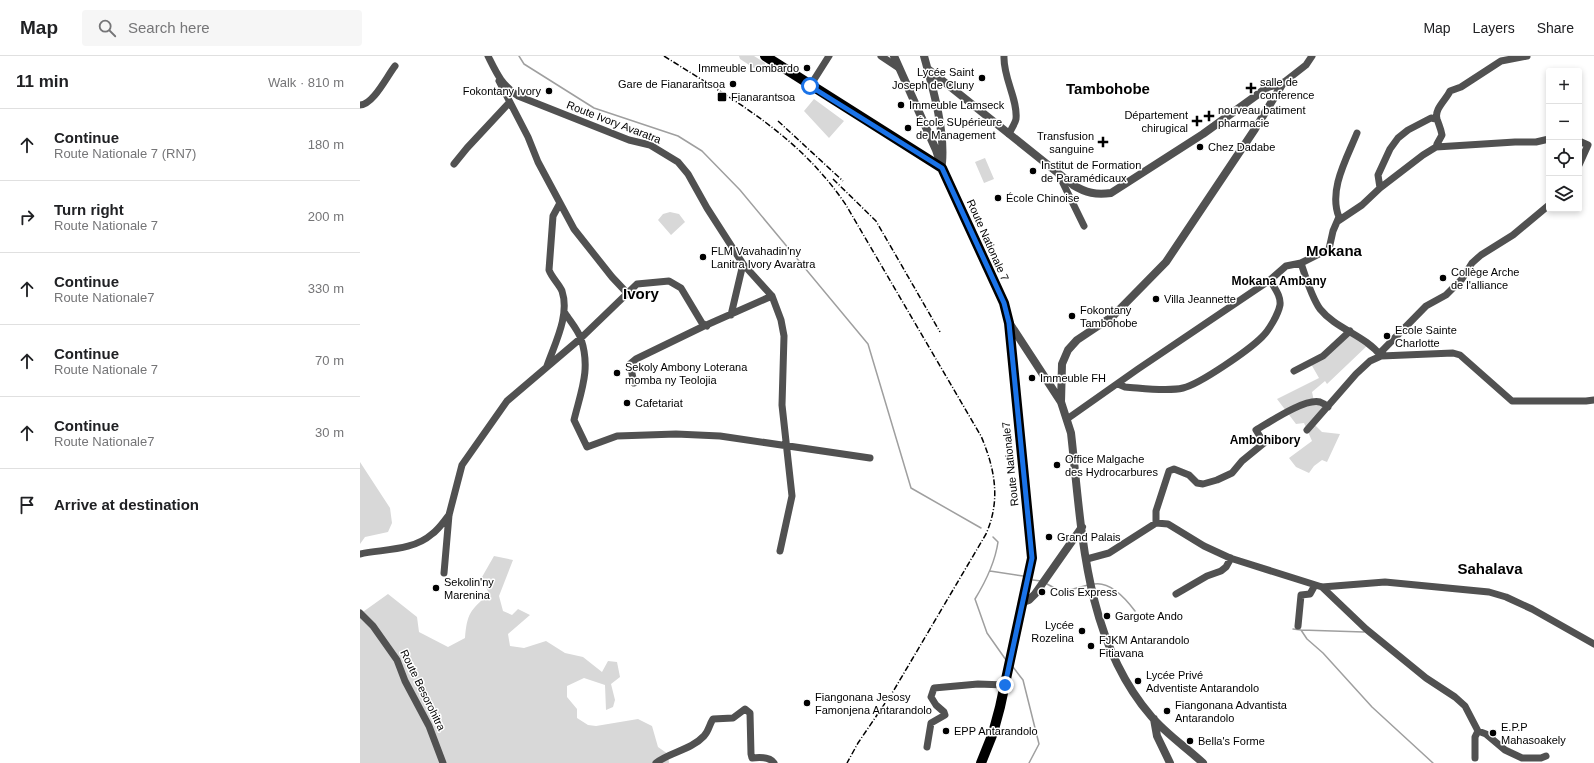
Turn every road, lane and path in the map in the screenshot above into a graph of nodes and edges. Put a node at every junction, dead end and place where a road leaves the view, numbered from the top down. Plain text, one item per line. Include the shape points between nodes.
1 (488, 56) edge
2 (767, 56) edge
3 (829, 56) edge
4 (881, 56) edge
5 (894, 56) edge
6 (924, 56) edge
7 (1004, 56) edge
8 (1312, 56) edge
9 (1527, 56) edge
10 (395, 66) dead end
11 (899, 68) junction
12 (928, 69) junction
13 (497, 76) junction
14 (1283, 83) junction
15 (810, 86) junction
16 (509, 103) junction
17 (360, 105) edge
18 (1436, 119) junction
19 (1358, 133) dead end
20 (1009, 134) junction
21 (1546, 140) edge
22 (1582, 142) edge
23 (1436, 148) junction
24 (1582, 158) edge
25 (454, 164) dead end
26 (942, 168) junction
27 (1060, 175) junction
28 (1380, 188) junction
29 (560, 203) junction
30 (1546, 208) edge
31 (1338, 221) junction
32 (1084, 226) dead end
33 (1301, 263) junction
34 (743, 264) junction
35 (1270, 280) junction
36 (628, 294) junction
37 (772, 296) junction
38 (564, 313) junction
39 (731, 315) junction
40 (1009, 323) junction
41 (707, 326) junction
42 (1350, 331) junction
43 (581, 338) junction
44 (1380, 355) junction
45 (547, 367) junction
46 (1294, 371) dead end
47 (634, 383) dead end
48 (1118, 384) junction
49 (1594, 400) edge
50 (1061, 402) junction
51 (1328, 407) junction
52 (1067, 419) junction
53 (1307, 430) dead end
54 (786, 445) junction
55 (870, 458) dead end
56 (449, 515) junction
57 (1156, 523) junction
58 (1082, 527) junction
59 (780, 551) dead end
60 (360, 554) edge
61 (1229, 557) junction
62 (1087, 559) junction
63 (444, 573) dead end
64 (1315, 585) junction
65 (1322, 587) junction
66 (1176, 594) dead end
67 (1023, 602) junction
68 (360, 613) edge
69 (1298, 626) dead end
70 (1594, 644) edge
71 (1005, 685) junction
72 (1154, 720) junction
73 (1478, 731) junction
74 (927, 747) dead end
75 (1546, 756) dead end
76 (1475, 758) dead end
77 (443, 763) edge
78 (656, 763) edge
79 (774, 763) edge
80 (981, 763) edge
81 (1170, 763) edge
82 (1203, 763) edge

1 - 13 street, Route Ivory Avaratra
2 - 15 main road
3 - 15 street
4 - 11 street
5 - 11 street
6 - 12 street
7 - 20 street via 1006,80 1016,120
8 - 14 street via 1306,65
9 - 18 street via 1501,61 1461,87 1450,91 1437,110
10 - 17 street via 372,100
11 - 26 street
12 - 20 street
12 - 26 street via 940,124
13 - 16 street
13 - 34 street, Route Ivory Avaratra via 518,96 629,140 650,145 678,162
14 - 27 street via 1268,87 1202,134 1111,193 1098,195 1084,192
14 - 50 street via 1166,262 1104,324 1077,340 1068,350 1062,364
15 - 26 main road
16 - 25 street
16 - 29 street
18 - 23 street via 1442,135
18 - 28 street via 1431,118 1398,138 1378,175
19 - 31 street via 1337,186 1335,203
20 - 27 street
21 - 23 street
22 - 24 street via 1588,145
23 - 28 street
26 - 40 main road, Route Nationale 7 via 1004,303
27 - 32 street
28 - 31 street via 1362,206
29 - 36 street via 582,240
29 - 38 street via 553,216 549,270 562,290
30 - 44 street via 1513,235 1480,254 1454,287 1446,295 1426,306
31 - 33 street via 1329,249
33 - 35 street via 1286,266
33 - 42 street via 1320,309
34 - 37 street, Route Ivory Avaratra
34 - 39 street
35 - 48 street
35 - 48 street via 1280,297 1280,307 1272,323 1262,337 1222,367 1182,389 1125,387
36 - 41 street via 637,284 669,281 681,288 702,323
36 - 43 street
37 - 39 street
37 - 54 street, Route Ivory Avaratra via 784,336 782,405
38 - 43 street
38 - 45 street
39 - 41 street
40 - 50 street
40 - 67 main road, Route Nationale7 via 1032,558
41 - 47 street via 636,359 630,364
42 - 44 street
42 - 46 street via 1322,356
43 - 45 street
43 - 54 street via 586,371 574,420 587,447 617,436 676,434 720,436
44 - 49 street via 1460,355 1512,401
44 - 51 street via 1356,374
45 - 56 street via 507,401 462,465
48 - 52 street
50 - 52 street
51 - 53 street
51 - 57 street via 1322,402 1312,402 1278,416 1256,430 1264,443 1232,473 1217,480 1197,483 1189,475 1174,469 1169,472 1156,511
52 - 58 street via 1071,433
54 - 55 street
54 - 59 street, Route Ivory Avaratra via 792,496
56 - 60 street via 432,534 422,540 404,547
56 - 63 street
57 - 61 street via 1168,524 1204,546
57 - 62 street via 1109,553
58 - 62 street
58 - 67 street via 1035,594
61 - 64 street
61 - 66 street via 1226,567 1221,571
62 - 72 street via 1104,636 1121,674
64 - 65 street
64 - 69 street via 1310,594 1301,595
65 - 70 street via 1385,582 1489,592 1532,609
65 - 73 street via 1366,629 1465,706
67 - 71 main road
68 - 77 street, Route Besorohitra via 373,626 397,660 429,726
71 - 74 street via 978,684 934,688 931,697 944,715 931,723
71 - 80 main road via 993,733
72 - 81 street via 1156,736
72 - 82 street
73 - 75 street via 1486,734 1505,750 1522,758
73 - 76 street via 1475,737
78 - 79 street via 700,740 705,736 713,719 733,718 745,709 750,713 752,758 762,757

